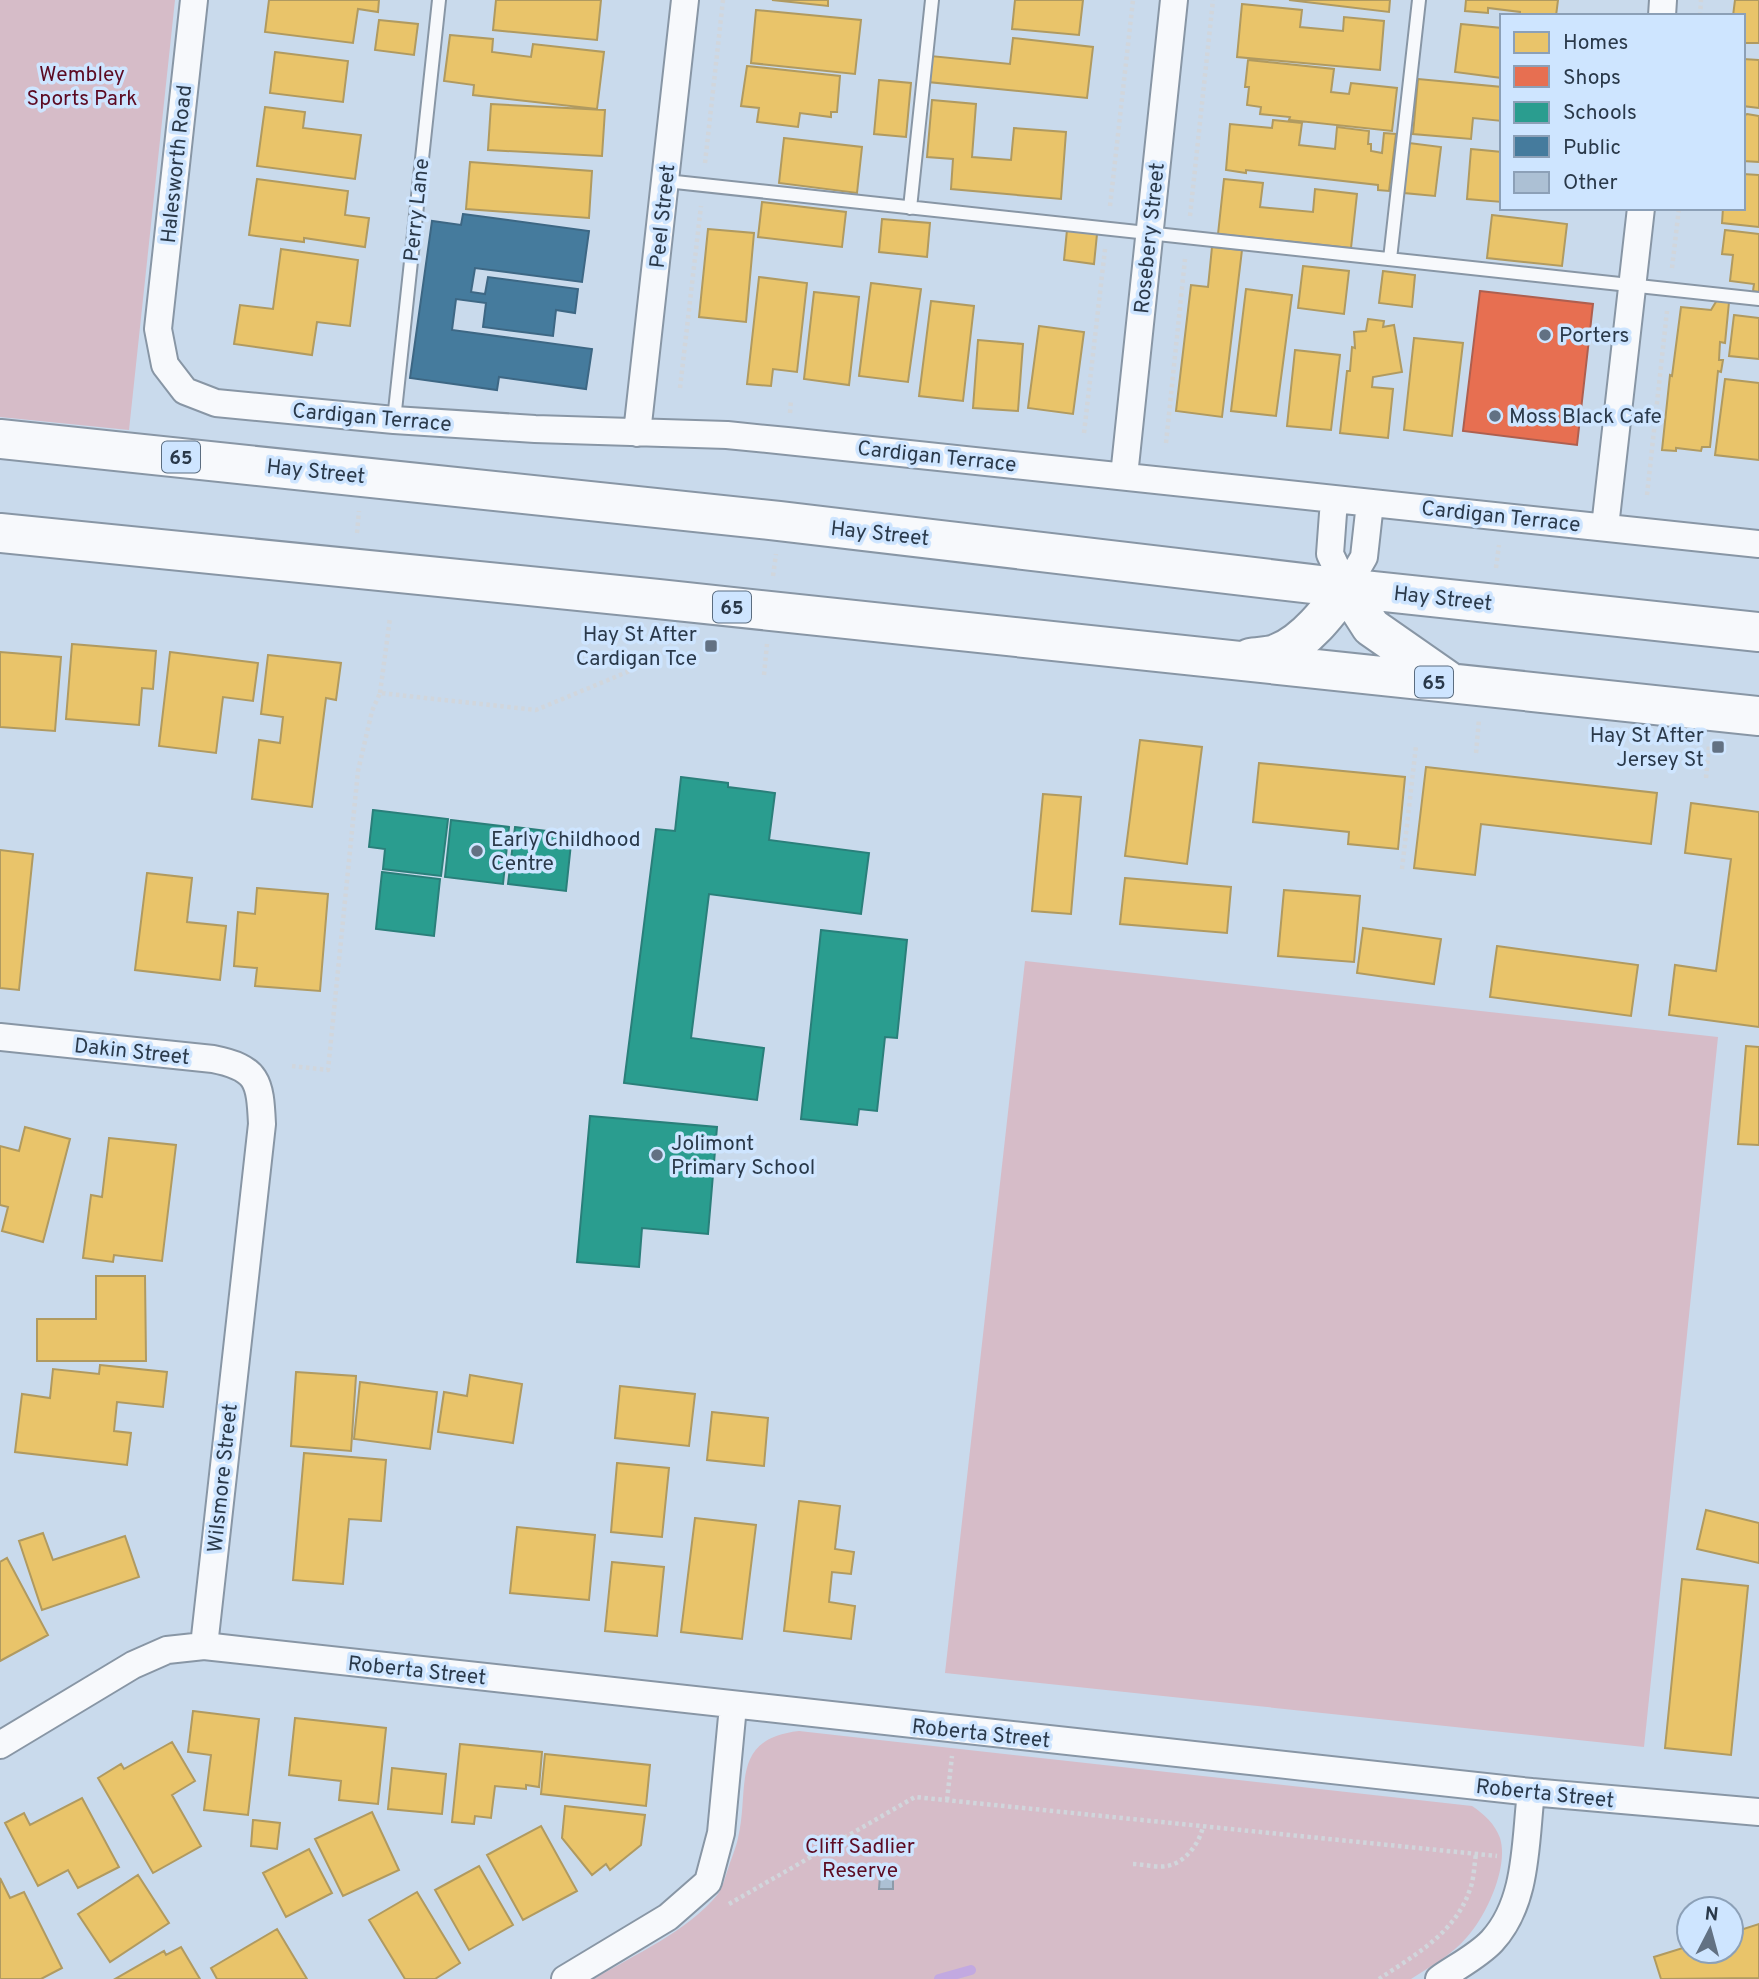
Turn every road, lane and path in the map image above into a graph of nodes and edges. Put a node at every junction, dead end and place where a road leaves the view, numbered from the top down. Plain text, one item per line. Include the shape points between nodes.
1 (194, 0) edge
2 (439, 0) edge
3 (685, 0) edge
4 (932, 0) edge
5 (1174, 0) edge
6 (1419, 0) edge
7 (666, 181) junction
8 (910, 208) junction
9 (1641, 210) edge
10 (1679, 210) edge
11 (1150, 233) junction
12 (1390, 259) junction
13 (1632, 286) junction
14 (1670, 289) junction
15 (1759, 299) edge
16 (158, 328) joint
17 (394, 420) junction
18 (637, 433) junction
19 (0, 439) edge
20 (1124, 477) junction
21 (1647, 495) dead end
22 (1334, 500) junction
23 (360, 503) dead end
24 (1370, 503) junction
25 (1605, 527) junction
26 (0, 534) edge
27 (356, 540) dead end
28 (1759, 544) edge
29 (1346, 588) junction
30 (390, 618) dead end
31 (1759, 632) edge
32 (1231, 661) junction
33 (649, 666) dead end
34 (1451, 684) junction
35 (380, 693) junction
36 (1759, 716) edge
37 (1710, 741) dead end
38 (1416, 746) dead end
39 (1706, 778) dead end
40 (1402, 869) dead end
41 (0, 1037) edge
42 (292, 1066) dead end
43 (256, 1083) joint
44 (204, 1646) junction
45 (733, 1706) junction
46 (0, 1745) edge
47 (953, 1748) dead end
48 (1531, 1792) junction
49 (947, 1800) junction
50 (1759, 1812) edge
51 (1203, 1826) junction
52 (1476, 1854) junction
53 (1501, 1856) dead end
54 (1133, 1864) dead end
55 (729, 1904) dead end
56 (565, 1979) edge
57 (1379, 1979) edge
58 (1439, 1979) edge

1 - 16 street, Halesworth Road
2 - 17 lane, Perry Lane
3 - 7 street, Peel Street
4 - 8 lane
5 - 11 street, Rosebery Street
6 - 12 lane
7 - 8 lane
7 - 18 street, Peel Street
8 - 11 lane
9 - 13 street
10 - 14 path
11 - 12 lane
11 - 20 street, Rosebery Street
12 - 13 lane
13 - 14 lane
13 - 25 street
14 - 15 lane
14 - 21 path
16 - 17 street, Cardigan Terrace via 165,365 185,391 216,403
17 - 18 street, Cardigan Terrace
18 - 20 street, Cardigan Terrace via 787,440
19 - 29 main road, Hay Street / 65 via 765,520
20 - 22 street, Cardigan Terrace
22 - 24 street, Cardigan Terrace
22 - 29 street via 1330,554
23 - 27 path
24 - 25 street, Cardigan Terrace
24 - 29 street via 1364,557
25 - 28 street, Cardigan Terrace
26 - 32 main road, 65
29 - 31 main road, Hay Street / 65
29 - 32 main road via 1302,638 1278,653
29 - 34 main road via 1371,627
30 - 35 path
32 - 34 main road, 65
33 - 35 path via 537,710
34 - 36 main road, 65
35 - 42 path via 358,771 328,1070
37 - 39 path
38 - 40 path
41 - 43 street, Dakin Street via 213,1059 244,1068
43 - 44 street, Wilsmore Street via 262,1124
44 - 45 street, Roberta Street
44 - 46 street via 167,1650 133,1665
45 - 48 street, Roberta Street
45 - 56 street via 721,1833 708,1882 668,1917
47 - 49 path
48 - 50 street, Roberta Street
48 - 58 street via 1515,1906 1491,1942
49 - 51 path
49 - 55 path via 915,1797
51 - 52 path
51 - 54 path via 1198,1843 1178,1861 1166,1866
52 - 53 path
52 - 57 path via 1469,1892 1455,1917 1432,1944

